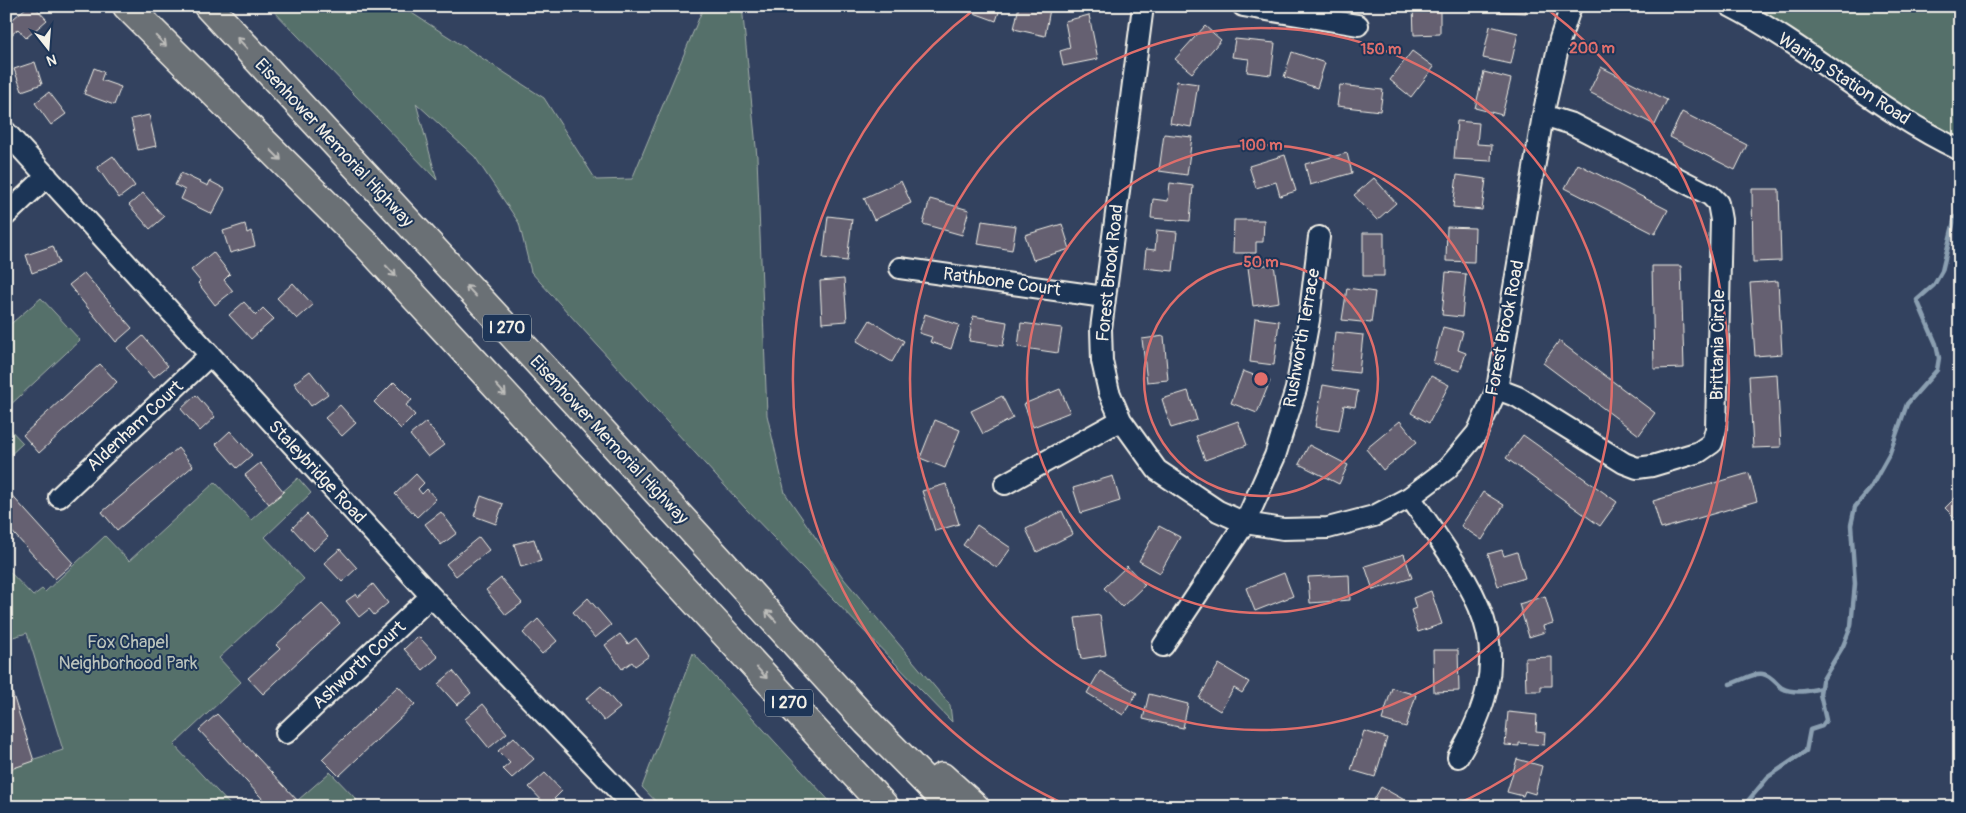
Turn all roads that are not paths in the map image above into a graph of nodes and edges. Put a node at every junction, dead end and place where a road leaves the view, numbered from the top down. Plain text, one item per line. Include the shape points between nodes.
1 (126, 6) edge
2 (208, 6) edge
3 (1143, 6) edge
4 (1243, 6) edge
5 (1571, 6) edge
6 (1730, 6) edge
7 (1358, 26) dead end
8 (1543, 115) junction
9 (6, 132) edge
10 (1960, 150) edge
11 (47, 176) junction
12 (6, 215) edge
13 (1319, 237) dead end
14 (900, 268) dead end
15 (1104, 297) junction
16 (210, 356) junction
17 (1497, 389) junction
18 (1121, 420) junction
19 (1006, 484) dead end
20 (60, 497) dead end
21 (1410, 497) junction
22 (1245, 523) junction
23 (431, 596) junction
24 (1163, 646) dead end
25 (804, 652) junction
26 (286, 733) dead end
27 (1458, 756) dead end
28 (634, 807) edge
29 (885, 807) edge
30 (951, 807) edge
31 (975, 807) edge

1 -> 29 highway, I 270 via 366,244
25 -> 2 highway, Eisenhower Memorial Highway / I 270
3 - 15 street, Forest Brook Road
4 - 7 street
5 - 8 street, Forest Brook Road
6 - 10 street, Waring Station Road via 1866,96
8 - 17 street, Forest Brook Road
8 - 17 street, Brittania Circle via 1589,133 1710,195 1718,203 1721,220 1716,429 1712,443 1699,452 1637,468 1518,397
9 - 11 street, Staleybridge Road
11 - 12 street
11 - 16 street, Staleybridge Road
13 - 22 street, Rushworth Terrace via 1309,320 1296,389 1275,456
14 - 15 street, Rathbone Court
15 - 18 street, Forest Brook Road via 1102,361 1109,392
16 - 20 street, Aldenham Court
16 - 23 street, Staleybridge Road
17 - 21 street, Forest Brook Road via 1478,433 1447,469
18 - 19 street
18 - 22 street, Forest Brook Road via 1157,470 1218,511
21 - 22 street, Forest Brook Road via 1374,516 1328,528 1283,529
21 - 27 street via 1472,590 1487,626 1492,668 1486,698 1475,728
22 - 24 street, Rushworth Terrace
23 - 26 street, Ashworth Court
23 - 28 street, Staleybridge Road
25 - 30 highway, Eisenhower Memorial Highway / I 270
25 - 31 highway

